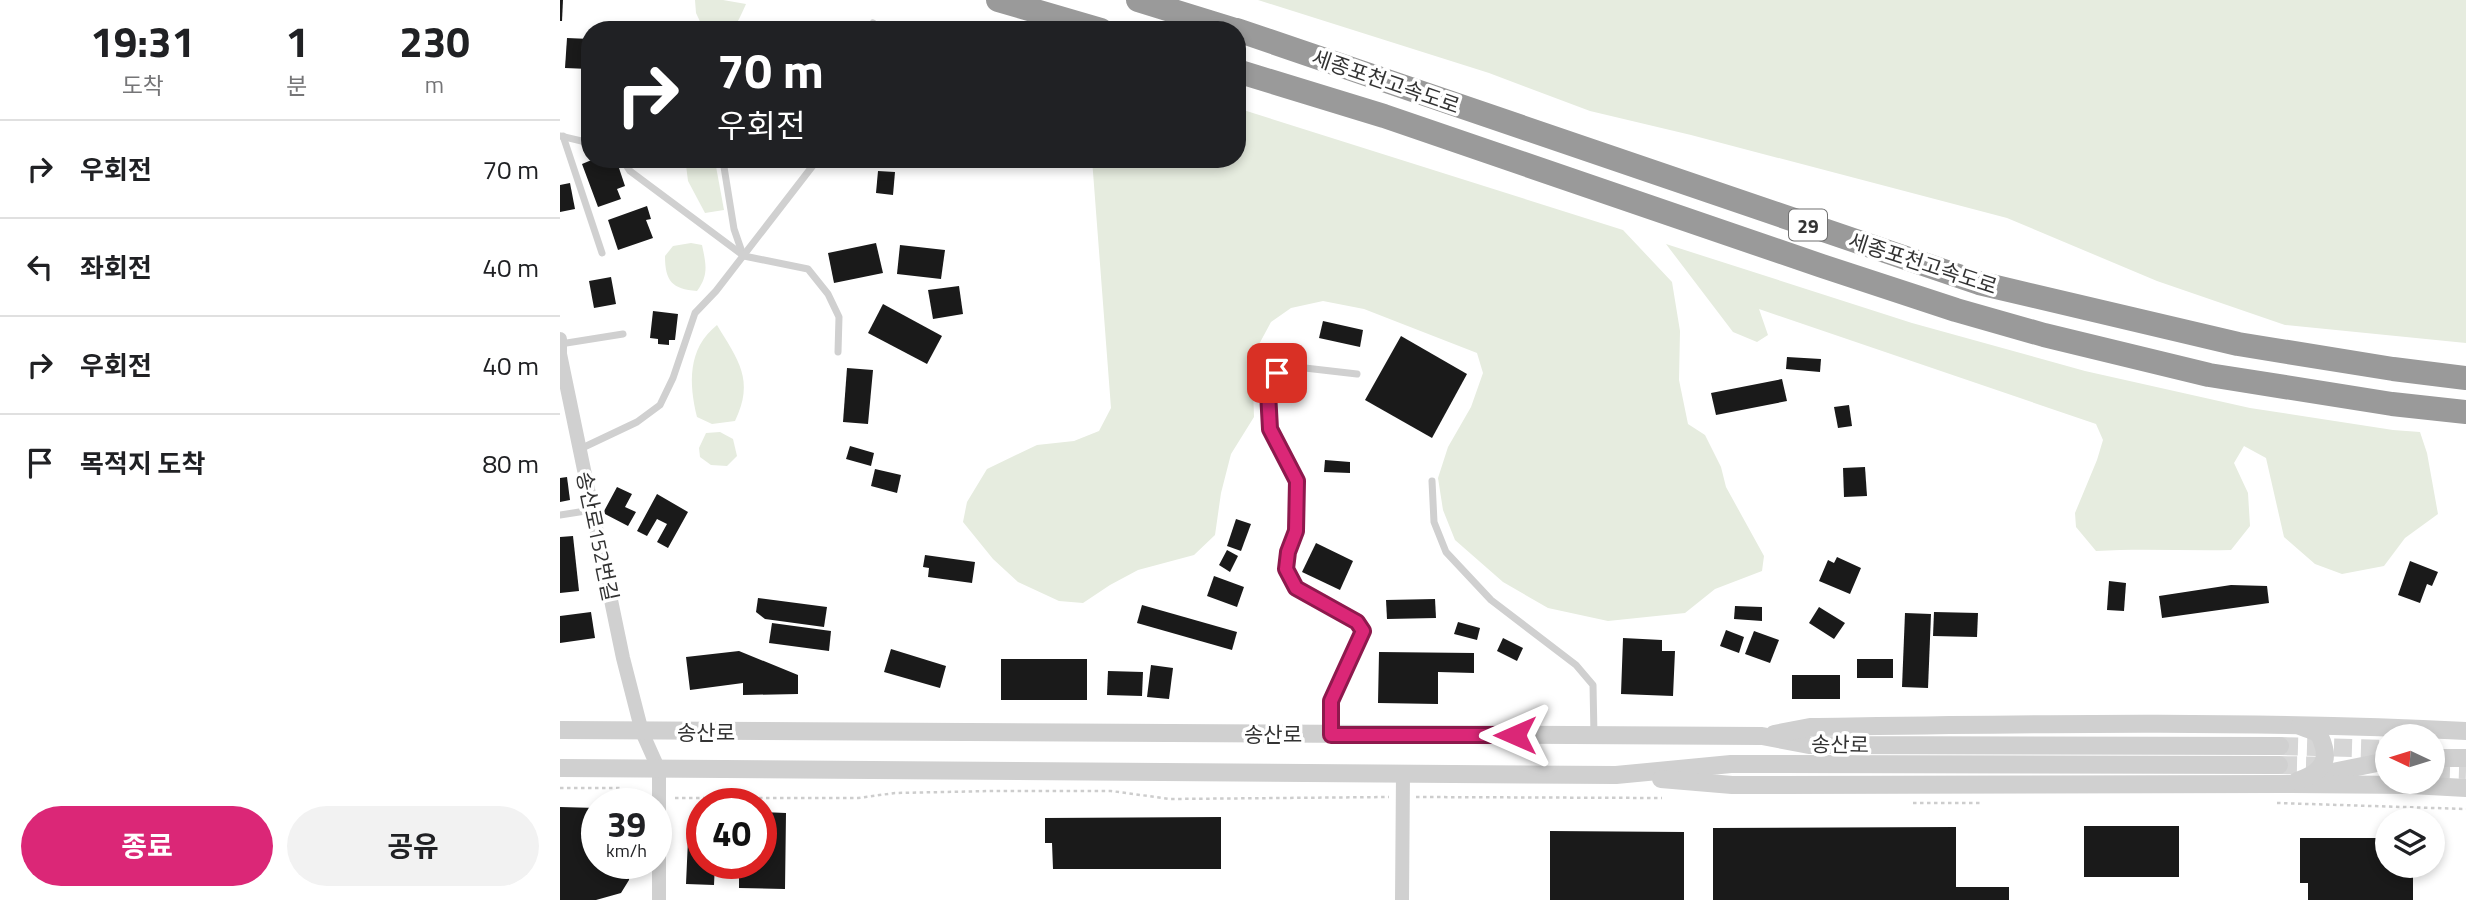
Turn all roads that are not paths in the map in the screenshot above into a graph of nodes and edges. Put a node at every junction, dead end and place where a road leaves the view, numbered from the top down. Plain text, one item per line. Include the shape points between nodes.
1 (998, 0) edge
2 (1138, 0) edge
3 (1070, 21) edge
4 (1207, 21) edge
5 (1246, 33) edge
6 (1246, 74) edge
7 (561, 136) edge
8 (581, 140) edge
9 (628, 168) edge
10 (724, 168) edge
11 (811, 168) edge
12 (603, 253) dead end
13 (744, 256) junction
14 (623, 334) dead end
15 (560, 342) edge
16 (838, 352) dead end
17 (1357, 374) dead end
18 (2466, 378) edge
19 (2466, 412) edge
20 (580, 449) junction
21 (1432, 481) dead end
22 (592, 510) junction
23 (560, 515) edge
24 (2294, 724) junction
25 (560, 730) edge
26 (2466, 731) edge
27 (642, 732) junction
28 (1331, 735) junction
29 (1594, 735) junction
30 (1762, 736) junction
31 (2280, 746) tunnel mouth
32 (2445, 758) edge
33 (2466, 758) edge
34 (2375, 763) edge
35 (2279, 765) tunnel mouth
36 (560, 768) edge
37 (659, 770) junction
38 (1403, 773) junction
39 (1616, 775) junction
40 (2309, 777) junction
41 (2291, 783) junction
42 (2466, 788) edge
43 (659, 900) edge
44 (1402, 900) edge

1 - 3 highway
2 - 4 highway, 세종포천고속도로 / 29
5 - 18 highway, 세종포천고속도로 / 29 via 1979,283 2238,344
6 - 19 highway, 세종포천고속도로 / 29 via 1956,310 2044,335 2209,375
7 - 8 lane
7 - 12 lane
9 - 13 lane
10 - 13 lane via 734,229
11 - 13 lane
13 - 16 lane via 808,269 839,317
13 - 20 lane via 695,313 660,405 637,422
14 - 15 lane
15 - 20 street, 송산로152번길
17 - 28 lane via 1305,368 1277,373 1268,392 1270,429 1297,481 1296,531 1286,569 1296,588 1357,622 1363,631 1331,701
20 - 22 street, 송산로152번길
21 - 29 lane via 1434,522 1446,552 1491,600 1576,665 1592,685
22 - 23 lane
22 - 27 street, 송산로152번길
24 - 26 street
24 - 30 street via 1810,727
24 - 40 street via 2317,733 2323,744 2326,755 2321,768
25 - 27 street, 송산로
27 - 28 street, 송산로
27 - 37 street, 송산로152번길
28 - 29 street, 송산로
29 - 30 street, 송산로
30 - 31 street, 송산로 via 1808,744
32 - 33 street
34 - 40 street
35 - 39 street, 송산로 via 1731,764
36 - 37 street, 송산로
37 - 38 street, 송산로
37 - 43 street
38 - 39 street, 송산로
38 - 44 street
39 - 41 street via 1746,785
40 - 41 street
41 - 42 street

